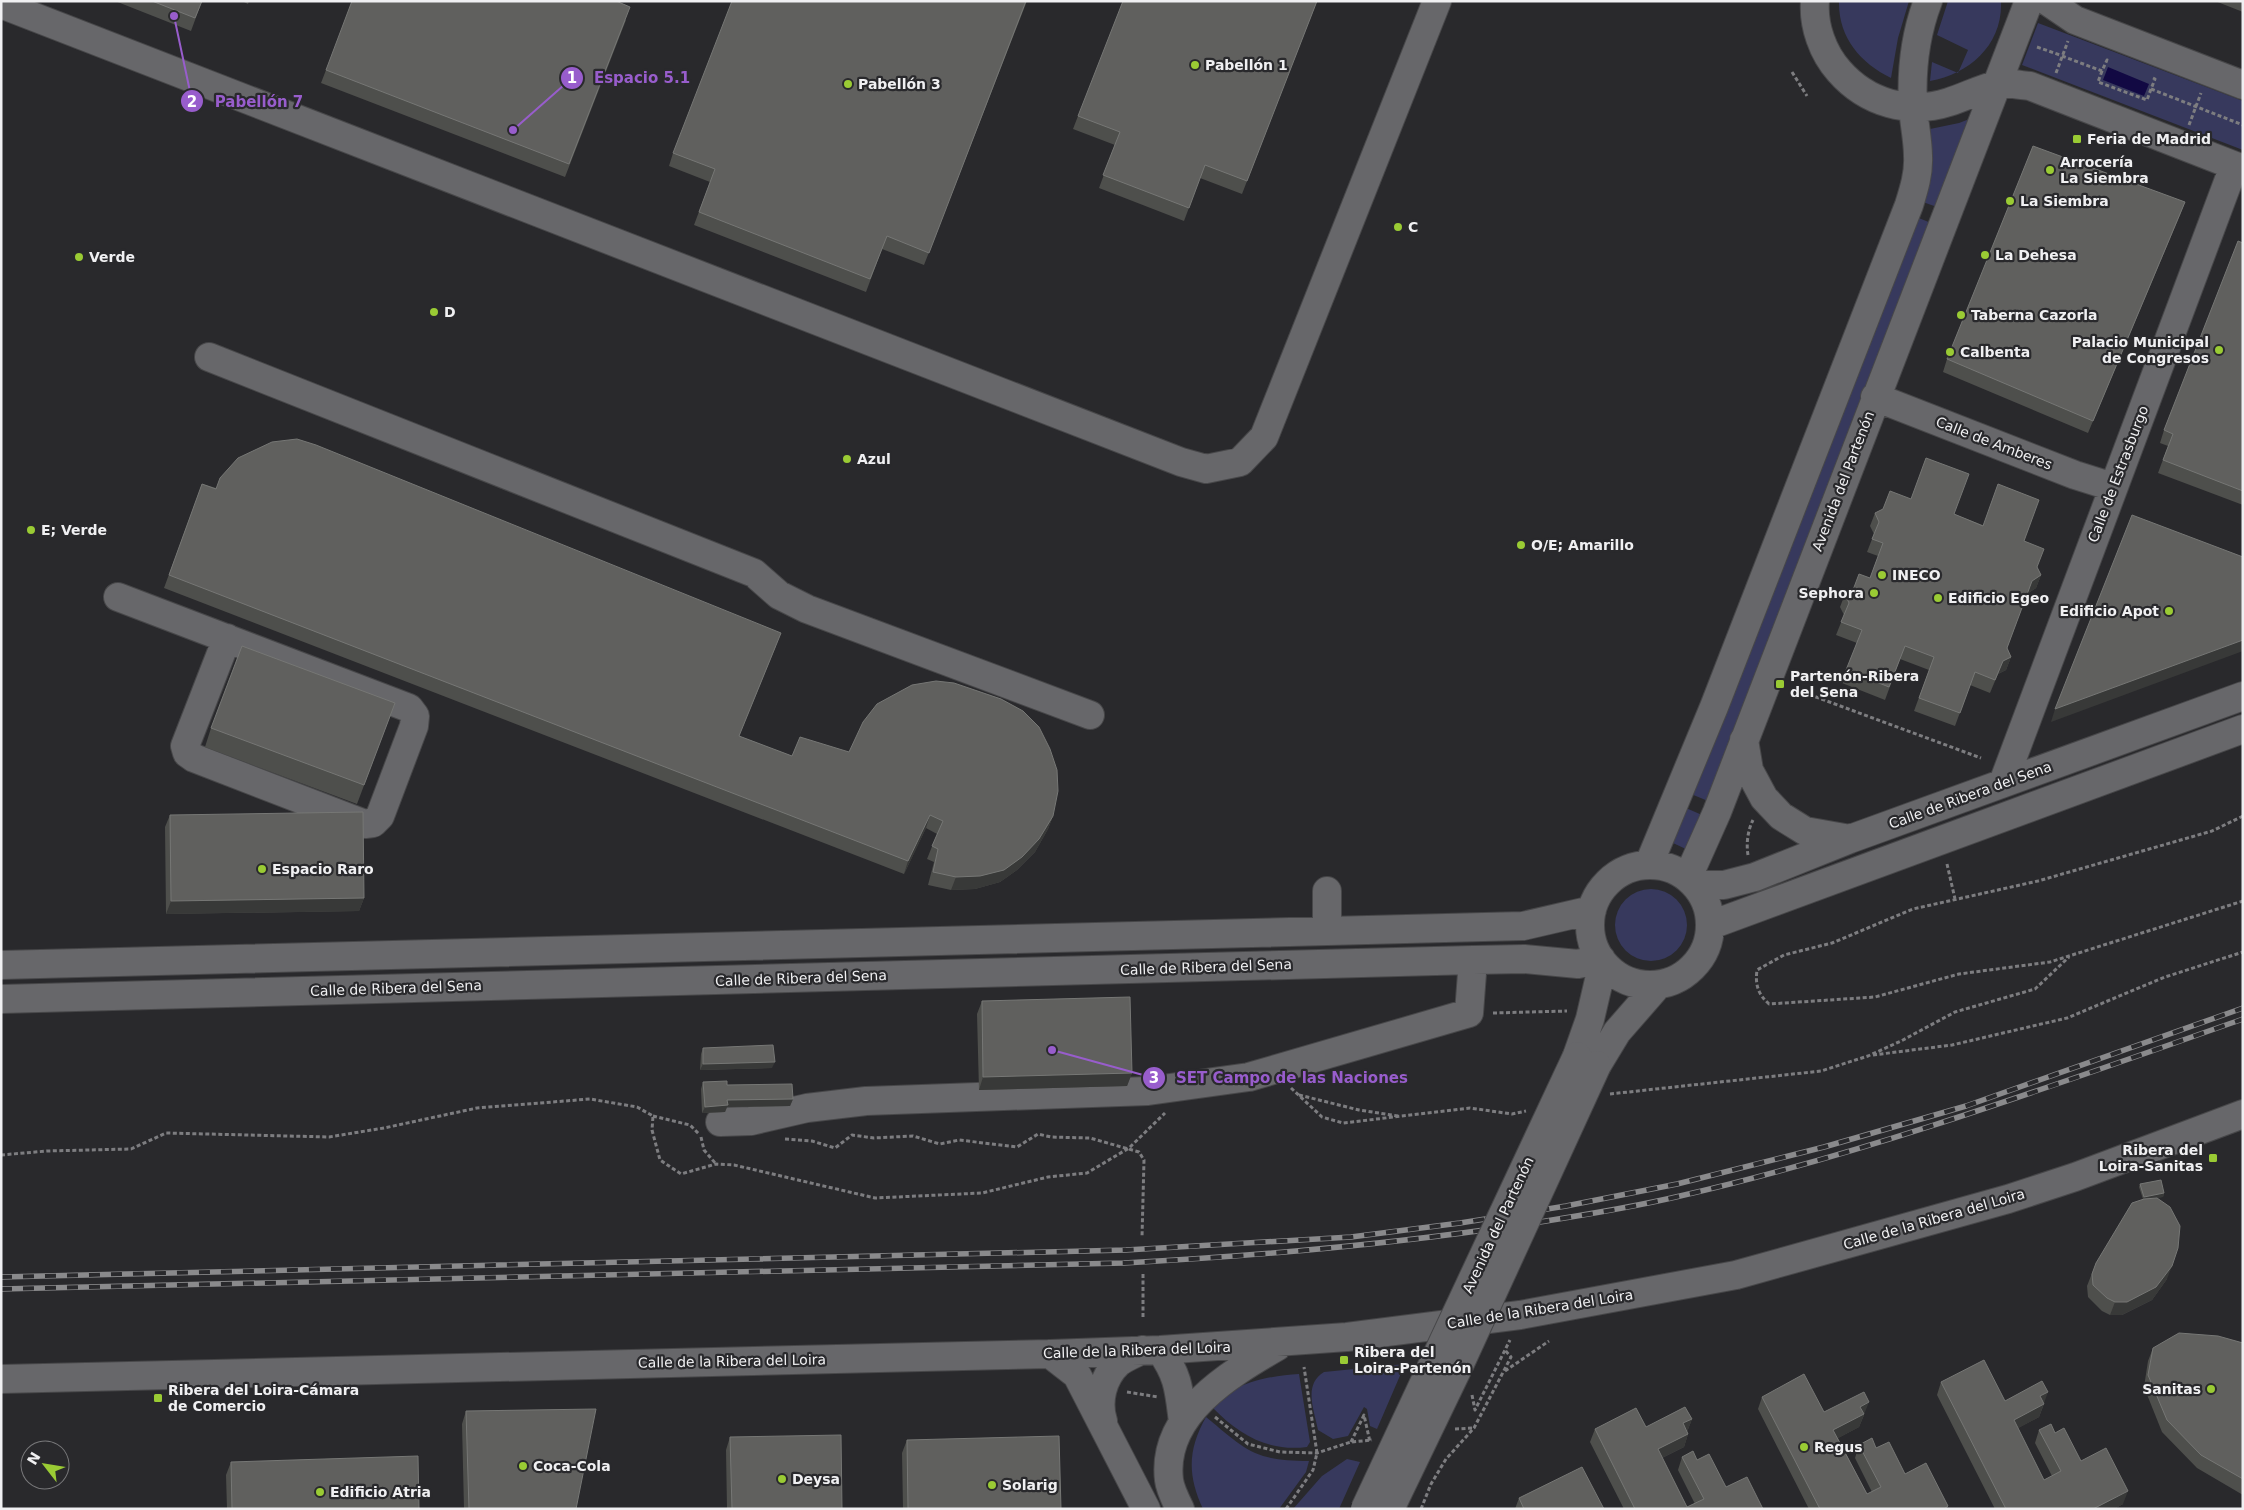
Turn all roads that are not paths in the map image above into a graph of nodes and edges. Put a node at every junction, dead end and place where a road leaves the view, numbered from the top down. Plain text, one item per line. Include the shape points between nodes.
1 (1437, 1) edge
2 (1928, 1) edge
3 (2029, 1) edge
4 (2047, 1) edge
5 (1812, 2) edge
6 (1, 4) edge
7 (1997, 84) junction
8 (2243, 86) edge
9 (1913, 108) junction
10 (2239, 168) edge
11 (209, 357) dead end
12 (1875, 398) junction
13 (2114, 487) junction
14 (118, 597) dead end
15 (227, 638) junction
16 (2243, 696) edge
17 (1090, 715) dead end
18 (2243, 729) edge
19 (1744, 740) junction
20 (2003, 783) junction
21 (1850, 838) junction
22 (1649, 864) junction
23 (1692, 881) junction
24 (1327, 891) dead end
25 (1592, 910) junction
26 (1711, 925) junction
27 (1327, 930) junction
28 (1474, 960) junction
29 (1602, 961) junction
30 (1, 965) edge
31 (1658, 985) junction
32 (1, 999) edge
33 (1587, 1060) junction
34 (2243, 1114) edge
35 (709, 1131) road end
36 (1283, 1343) junction
37 (1151, 1350) junction
38 (1050, 1354) junction
39 (1, 1379) edge
40 (1183, 1422) junction
41 (1106, 1432) junction
42 (1146, 1509) edge
43 (1180, 1509) edge
44 (1365, 1509) edge
45 (1390, 1509) edge

1 - 6 street via 1264,437 1240,462 1206,468 1181,462
2 - 9 street via 1913,60
3 - 7 street, Avenida del Partenón
4 - 8 street via 2075,20
5 - 9 street via 1821,42 1849,83 1882,102
7 - 9 street via 1948,103
7 - 10 street via 2030,86
7 - 12 street, Avenida del Partenón
9 - 22 street via 1918,157 1917,177 1909,205 1714,707
10 - 13 street, Calle de Estrasburgo
11 - 17 street via 754,573 780,596 807,609
12 - 13 street, Calle de Amberes
12 - 19 street, Avenida del Partenón
13 - 20 street, Calle de Estrasburgo
14 - 15 street
15 - 15 street via 409,708 415,716 414,726 380,816 373,823 365,824 187,754 185,746
16 - 20 street, Calle de Ribera del Sena
18 - 26 street
19 - 21 street via 1749,770 1764,798 1781,816 1806,832
19 - 23 street, Avenida del Partenón
20 - 21 street, Calle de Ribera del Sena
21 - 23 street, Calle de Ribera del Sena via 1755,877 1724,885
22 - 23 street via 1670,867
22 - 25 street via 1629,868 1612,878 1599,892
23 - 26 street via 1707,904
24 - 27 street
25 - 27 street via 1523,926
25 - 29 street via 1591,936
26 - 31 street via 1708,943 1699,960 1686,973
27 - 30 street
28 - 29 street, Calle de Ribera del Sena via 1524,959 1578,964
28 - 32 street, Calle de Ribera del Sena
28 - 35 street via 1469,1013 1249,1077 1148,1091 866,1101 806,1108
29 - 31 street via 1617,975 1634,983
29 - 33 street, Avenida del Partenón via 1590,1019
31 - 33 street, Avenida del Partenón via 1618,1032
33 - 44 street, Avenida del Partenón, bridge
33 - 45 street, Avenida del Partenón, bridge via 1458,1368
34 - 36 street, Calle de la Ribera del Loira via 2008,1199 1736,1276 1520,1315
36 - 37 street, Calle de la Ribera del Loira
36 - 40 street via 1222,1381
37 - 38 street, Calle de la Ribera del Loira
37 - 40 street via 1172,1367 1178,1382
37 - 41 street via 1118,1362 1107,1376 1100,1412
38 - 39 street, Calle de la Ribera del Loira
38 - 41 street via 1077,1375
40 - 43 street via 1170,1457 1169,1481
41 - 42 street

